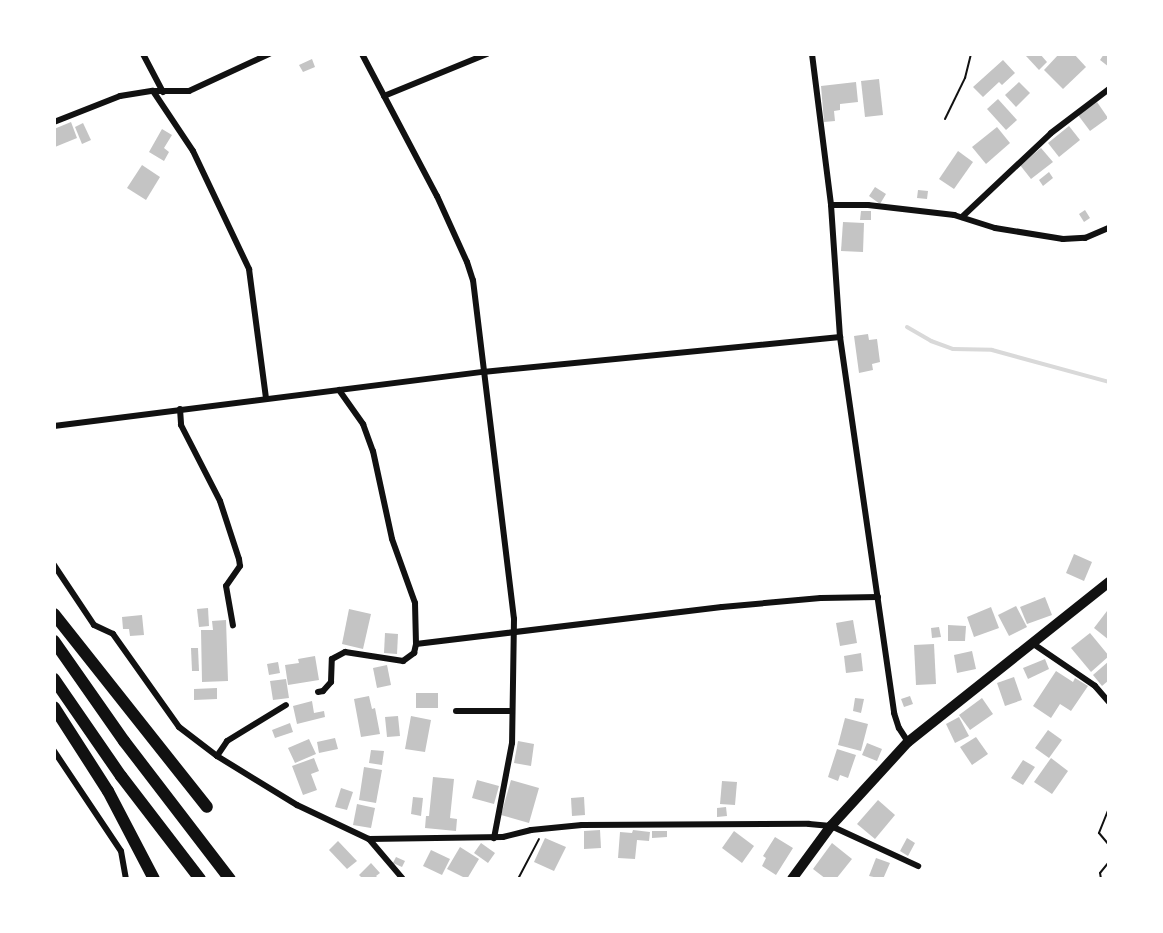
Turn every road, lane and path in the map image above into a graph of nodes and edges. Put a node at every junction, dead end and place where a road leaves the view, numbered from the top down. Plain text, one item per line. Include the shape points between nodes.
1 (143, 54) edge
2 (269, 54) edge
3 (362, 54) edge
4 (487, 54) edge
5 (812, 54) edge
6 (972, 54) edge
7 (1109, 89) edge
8 (153, 91) junction
9 (163, 92) junction
10 (384, 96) junction
11 (945, 119) dead end
12 (54, 122) edge
13 (831, 206) junction
14 (962, 217) junction
15 (1109, 228) edge
16 (840, 337) junction
17 (483, 372) junction
18 (339, 390) junction
19 (266, 399) junction
20 (180, 409) junction
21 (54, 426) edge
22 (54, 565) edge
23 (1109, 582) edge
24 (878, 597) junction
25 (54, 614) edge
26 (233, 625) dead end
27 (514, 631) junction
28 (54, 641) edge
29 (416, 644) junction
30 (1032, 644) junction
31 (54, 679) edge
32 (318, 692) dead end
33 (1109, 702) edge
34 (286, 705) dead end
35 (54, 707) edge
36 (456, 711) dead end
37 (512, 711) junction
38 (908, 742) junction
39 (54, 752) edge
40 (217, 756) junction
41 (207, 807) dead end
42 (1109, 808) edge
43 (831, 826) junction
44 (545, 828) junction
45 (494, 838) junction
46 (369, 839) junction
47 (1109, 845) edge
48 (1109, 862) edge
49 (918, 866) dead end
50 (126, 879) edge
51 (154, 879) edge
52 (200, 879) edge
53 (230, 879) edge
54 (403, 879) edge
55 (518, 879) edge
56 (792, 879) edge
57 (1101, 879) edge

1 - 9 street
2 - 9 street via 189,91
3 - 10 street
4 - 10 street
5 - 13 street
6 - 11 path
7 - 14 street via 1051,133
8 - 9 street
8 - 12 street via 120,96
8 - 19 street via 193,151 249,269
10 - 17 street via 467,262 473,280
13 - 14 street via 868,205
13 - 16 street
14 - 15 street via 995,228 1063,239 1085,238
16 - 17 street
16 - 24 street
17 - 18 street
17 - 27 street
18 - 19 street
18 - 29 street via 363,424 373,451 393,539 415,603
19 - 20 street
20 - 21 street
20 - 26 street via 181,425 220,501 239,559 240,566 226,586
22 - 40 street via 91,626 113,634 179,728
23 - 30 main road
24 - 27 street via 733,606
24 - 38 street via 894,713
25 - 41 highway
27 - 29 street
27 - 37 street
28 - 53 highway via 124,741
29 - 32 street via 414,653 403,661 345,652 336,656 332,659 331,682
30 - 33 street via 1095,686
30 - 38 main road
31 - 52 highway via 121,776
34 - 40 street via 227,741
35 - 51 highway via 108,790
36 - 37 street
37 - 45 street via 512,743
38 - 43 main road
39 - 50 street via 121,851
40 - 46 street via 297,804
42 - 47 path via 1099,833
43 - 44 street
43 - 49 street
43 - 56 main road
44 - 45 street
44 - 55 path
45 - 46 street
46 - 54 street
48 - 57 path via 1100,873

